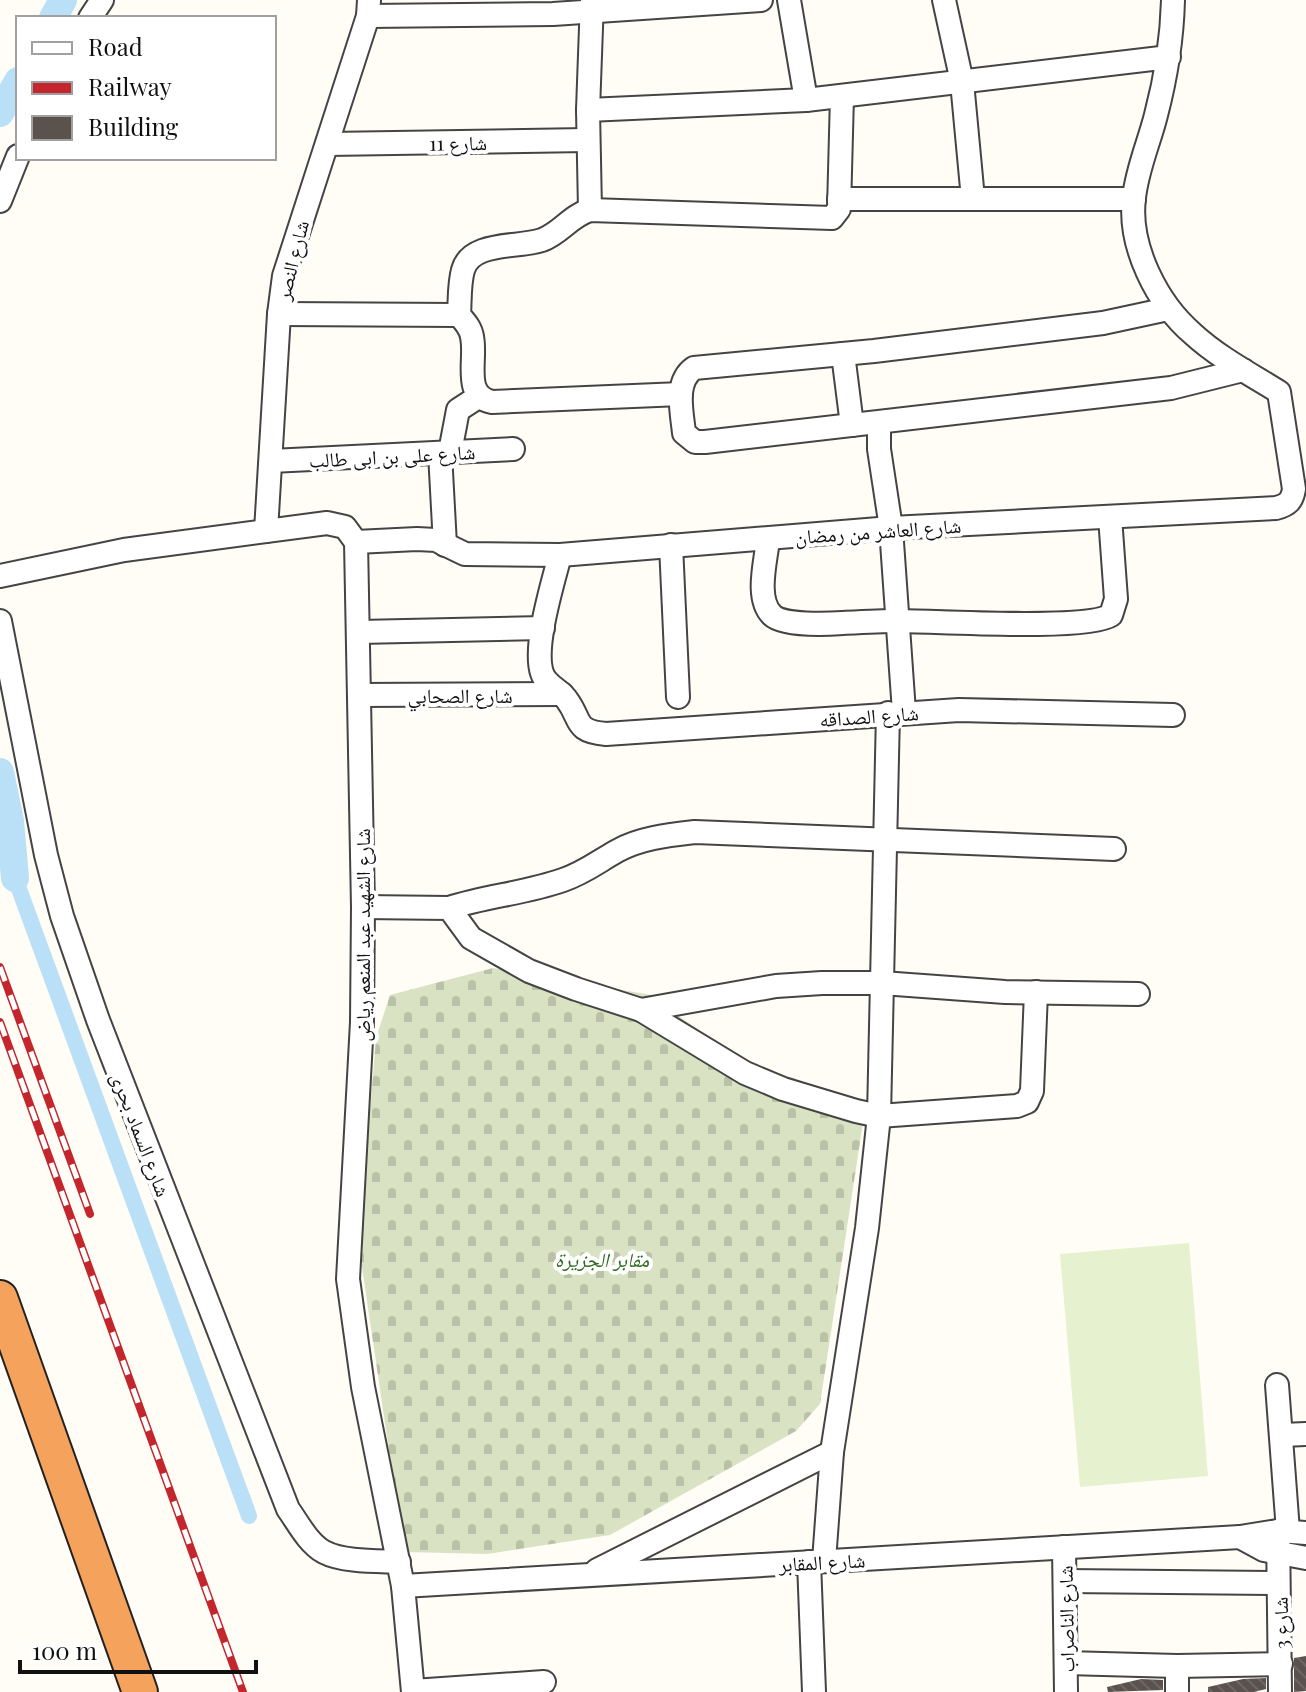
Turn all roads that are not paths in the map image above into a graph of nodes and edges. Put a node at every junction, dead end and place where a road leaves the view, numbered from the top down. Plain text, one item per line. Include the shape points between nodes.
1 (761, 0) edge
2 (789, 0) edge
3 (944, 0) edge
4 (1173, 0) edge
5 (591, 6) edge
6 (368, 8) edge
7 (1169, 57) junction
8 (962, 82) junction
9 (842, 96) junction
10 (806, 100) junction
11 (588, 110) junction
12 (587, 140) junction
13 (328, 144) junction
14 (16, 160) edge
15 (839, 199) junction
16 (973, 199) junction
17 (1134, 199) junction
18 (0, 201) edge
19 (590, 210) junction
20 (1168, 309) junction
21 (279, 314) junction
22 (459, 315) junction
23 (843, 354) junction
24 (1243, 370) junction
25 (681, 394) junction
26 (478, 397) junction
27 (879, 423) junction
28 (852, 425) junction
29 (513, 449) dead end
30 (445, 453) junction
31 (271, 461) junction
32 (1110, 517) junction
33 (891, 528) junction
34 (266, 531) junction
35 (768, 539) junction
36 (356, 542) junction
37 (445, 545) junction
38 (671, 545) junction
39 (560, 555) junction
40 (0, 576) edge
41 (0, 621) edge
42 (897, 621) junction
43 (543, 628) junction
44 (359, 632) junction
45 (562, 694) junction
46 (359, 695) junction
47 (678, 697) dead end
48 (896, 712) junction
49 (1173, 715) dead end
50 (886, 841) junction
51 (1114, 849) dead end
52 (363, 907) junction
53 (449, 908) junction
54 (882, 983) junction
55 (1036, 992) junction
56 (1138, 994) dead end
57 (641, 1010) junction
58 (879, 1116) junction
59 (0, 1298) edge
60 (0, 1360) edge
61 (1277, 1385) dead end
62 (1306, 1434) edge
63 (1282, 1435) junction
64 (832, 1452) junction
65 (1291, 1532) edge
66 (1240, 1537) junction
67 (1064, 1547) junction
68 (1277, 1554) junction
69 (1306, 1558) edge
70 (817, 1561) junction
71 (399, 1562) junction
72 (588, 1575) junction
73 (1065, 1581) junction
74 (1278, 1583) junction
75 (403, 1586) junction
76 (1066, 1663) junction
77 (1281, 1664) junction
78 (1177, 1666) junction
79 (544, 1682) dead end
80 (120, 1692) edge
81 (140, 1692) edge
82 (413, 1692) edge
83 (814, 1692) edge
84 (1066, 1692) edge
85 (1177, 1692) edge
86 (1280, 1692) edge

1 - 5 street
2 - 10 street
3 - 8 street
4 - 7 street
5 - 6 street
5 - 11 street
6 - 13 street, شارع النصر
7 - 8 street
7 - 17 street
8 - 9 street
8 - 16 street
9 - 10 street
9 - 15 street
10 - 11 street
11 - 12 street
12 - 13 street, شارع 11
12 - 19 street
13 - 21 street, شارع النصر via 284,276
14 - 18 street
15 - 16 street
15 - 19 street via 837,214 828,218
16 - 17 street
17 - 20 street via 1134,228 1145,264
19 - 22 street via 543,239 471,256 463,270
20 - 23 street via 1103,323
20 - 24 street via 1193,335
21 - 22 street
21 - 31 street, شارع النصر
22 - 26 street via 473,339
23 - 25 street via 694,368 683,380
23 - 28 street
24 - 27 street via 1171,388
24 - 32 street, شارع العاشر من رمضان via 1279,392 1294,489 1286,506
25 - 26 street via 492,402
25 - 28 street via 684,433 695,442
26 - 30 street via 458,410
27 - 28 street
27 - 33 street
29 - 30 street, شارع على بن ابى طالب
30 - 31 street, شارع على بن ابى طالب
30 - 37 street
31 - 34 street, شارع النصر
32 - 33 street, شارع العاشر من رمضان
32 - 42 street via 1116,599 1105,619
33 - 35 street, شارع العاشر من رمضان
33 - 42 street
34 - 36 street via 338,524
34 - 40 street via 124,550
35 - 38 street, شارع العاشر من رمضان
35 - 42 street via 763,599 778,620
36 - 37 street, شارع العاشر من رمضان via 417,539
36 - 44 street, شارع الشهيد عبد المنعم رياض
37 - 39 street, شارع العاشر من رمضان via 465,554
38 - 39 street, شارع العاشر من رمضان
38 - 47 street
39 - 43 street
41 - 71 street, شارع السماد بحرى via 62,916 288,1509 324,1552
42 - 48 street
43 - 44 street
43 - 45 street via 541,672
44 - 46 street, شارع الشهيد عبد المنعم رياض
45 - 46 street, شارع الصحابي
45 - 48 street, شارع الصداقه via 581,726 606,734
46 - 52 street, شارع الشهيد عبد المنعم رياض
48 - 49 street, شارع الصداقه
48 - 50 street
50 - 51 street
50 - 53 street via 679,833 623,848 563,880
50 - 54 street
52 - 53 street
52 - 71 street, شارع الشهيد عبد المنعم رياض via 348,1279 363,1387
53 - 57 street via 471,938 529,971
54 - 55 street
54 - 57 street via 776,986
54 - 58 street
55 - 56 street
55 - 58 street via 1032,1091 1027,1102
57 - 58 street via 745,1073 816,1100
58 - 64 street
59 - 81 highway
60 - 80 highway
61 - 63 street, شارع 3
62 - 63 street
63 - 65 street, شارع 3
64 - 70 street
64 - 72 street
65 - 66 street, شارع المقابر
65 - 68 street, شارع 3
66 - 67 street, شارع المقابر
66 - 68 street, شارع المقابر
67 - 70 street, شارع المقابر
67 - 73 street, شارع الناصراب
68 - 69 street, شارع المقابر
68 - 74 street, شارع 3
70 - 72 street, شارع المقابر
70 - 83 street
71 - 75 street, شارع الشهيد عبد المنعم رياض
72 - 75 street, شارع المقابر
73 - 74 street
73 - 76 street, شارع الناصراب
74 - 77 street, شارع 3
75 - 82 street, شارع الشهيد عبد المنعم رياض
76 - 78 street
76 - 84 street, شارع الناصراب
77 - 78 street
77 - 86 street, شارع 3
78 - 85 street
79 - 82 street

